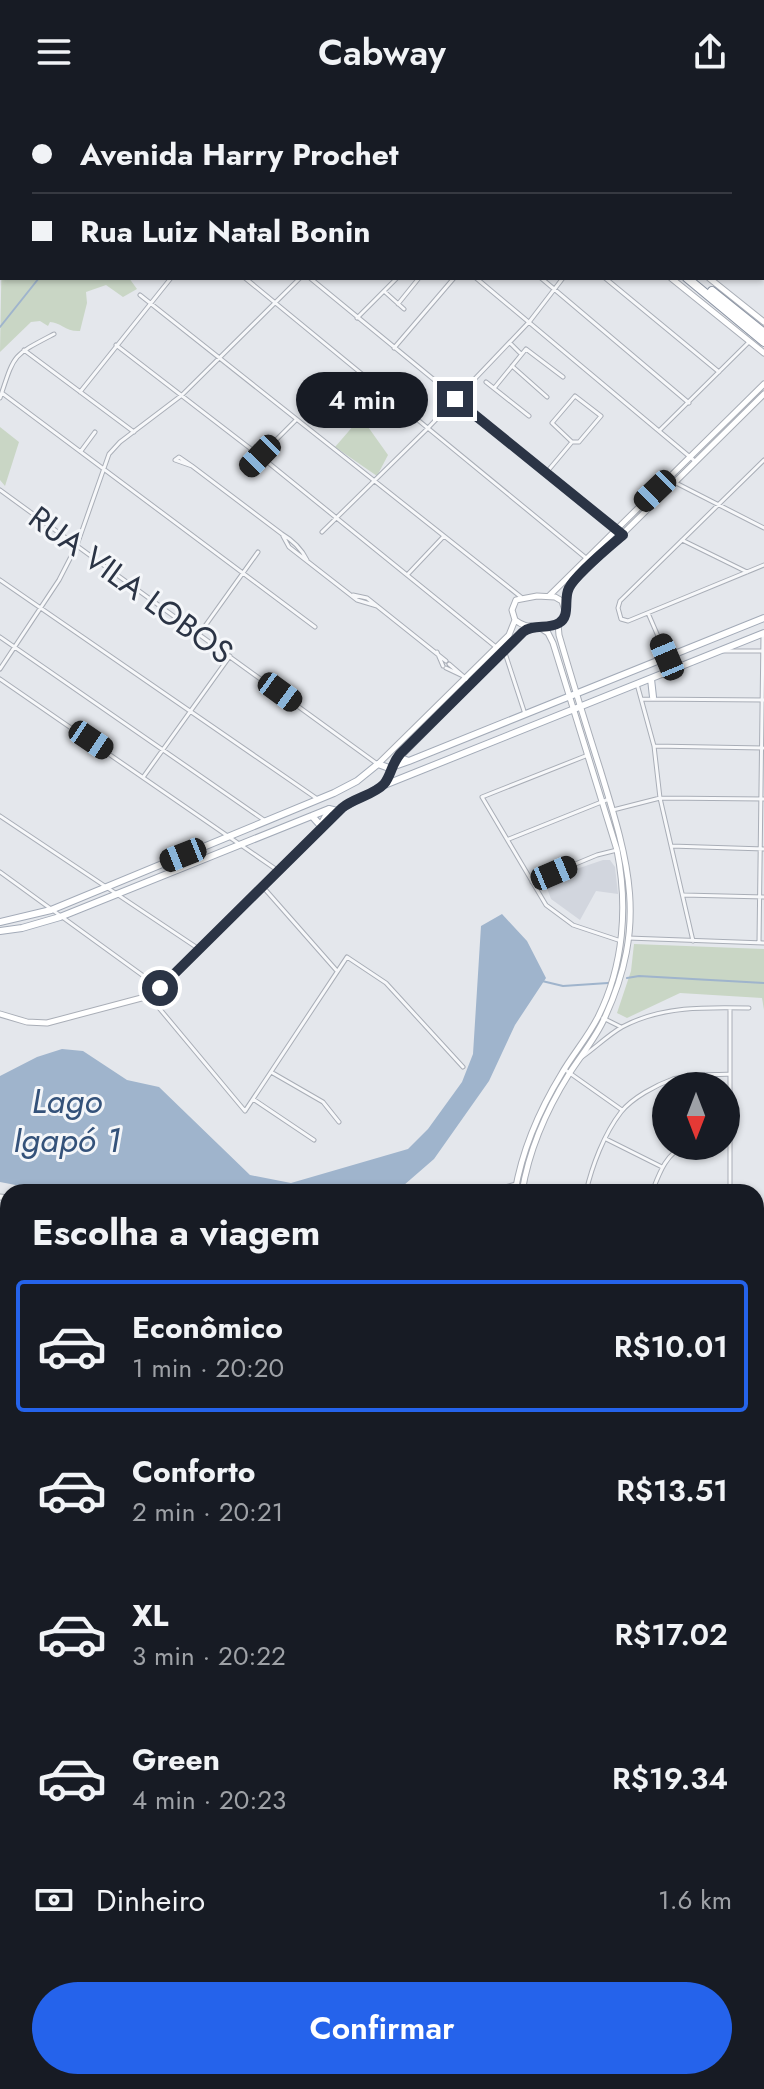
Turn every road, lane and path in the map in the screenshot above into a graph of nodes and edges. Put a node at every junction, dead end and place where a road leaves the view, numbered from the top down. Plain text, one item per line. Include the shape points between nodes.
1 (169, 280) edge
2 (247, 280) edge
3 (298, 280) edge
4 (312, 280) edge
5 (395, 280) edge
6 (417, 280) edge
7 (452, 280) edge
8 (479, 280) edge
9 (543, 280) edge
10 (561, 280) edge
11 (607, 280) edge
12 (673, 280) edge
13 (689, 280) edge
14 (698, 280) edge
15 (711, 280) edge
16 (554, 289) junction
17 (385, 292) junction
18 (140, 295) dead end
19 (150, 303) junction
20 (276, 303) junction
21 (398, 304) junction
22 (404, 309) dead end
23 (357, 318) junction
24 (530, 321) junction
25 (764, 322) edge
26 (764, 333) edge
27 (54, 334) dead end
28 (509, 342) junction
29 (764, 342) edge
30 (748, 343) junction
31 (116, 345) junction
32 (394, 349) junction
33 (24, 350) junction
34 (764, 353) edge
35 (521, 354) junction
36 (220, 359) junction
37 (512, 366) junction
38 (719, 372) junction
39 (563, 377) dead end
40 (486, 382) dead end
41 (764, 385) edge
42 (495, 387) junction
43 (80, 392) junction
44 (764, 394) edge
45 (182, 395) junction
46 (1, 396) edge
47 (547, 397) dead end
48 (455, 399) junction
49 (689, 403) junction
50 (529, 416) dead end
51 (297, 418) junction
52 (427, 429) junction
53 (659, 431) junction
54 (95, 432) dead end
55 (134, 432) junction
56 (572, 442) junction
57 (81, 451) junction
58 (260, 456) junction
59 (691, 457) junction
60 (764, 460) edge
61 (184, 462) dead end
62 (696, 462) junction
63 (103, 467) junction
64 (756, 467) junction
65 (245, 471) dead end
66 (764, 471) edge
67 (546, 473) junction
68 (374, 481) junction
69 (676, 483) junction
70 (0, 490) edge
71 (718, 505) junction
72 (337, 519) junction
73 (764, 528) edge
74 (616, 529) junction
75 (322, 532) dead end
76 (282, 534) junction
77 (623, 535) junction
78 (444, 536) junction
79 (292, 540) junction
80 (682, 540) junction
81 (287, 544) junction
82 (77, 545) junction
83 (301, 549) junction
84 (258, 552) dead end
85 (297, 554) junction
86 (586, 558) junction
87 (307, 560) junction
88 (764, 565) edge
89 (747, 572) junction
90 (244, 573) junction
91 (408, 574) junction
92 (0, 580) edge
93 (351, 594) junction
94 (549, 596) junction
95 (365, 597) junction
96 (521, 597) junction
97 (363, 603) junction
98 (377, 606) junction
99 (42, 608) junction
100 (566, 609) junction
101 (648, 613) junction
102 (764, 618) edge
103 (515, 620) junction
104 (558, 624) junction
105 (530, 626) junction
106 (315, 627) dead end
107 (539, 627) junction
108 (200, 633) junction
109 (763, 633) edge
110 (0, 637) edge
111 (496, 647) junction
112 (15, 648) junction
113 (504, 650) junction
114 (718, 651) junction
115 (764, 651) edge
116 (230, 656) junction
117 (667, 657) junction
118 (0, 669) edge
119 (465, 677) junction
120 (0, 679) edge
121 (651, 679) junction
122 (471, 683) junction
123 (637, 684) junction
124 (573, 695) junction
125 (653, 697) junction
126 (642, 699) junction
127 (763, 700) edge
128 (577, 708) junction
129 (190, 710) junction
130 (525, 714) junction
131 (654, 746) junction
132 (764, 748) edge
133 (162, 750) junction
134 (400, 754) junction
135 (588, 755) junction
136 (409, 761) junction
137 (378, 764) junction
138 (389, 768) junction
139 (144, 776) junction
140 (382, 786) junction
141 (334, 793) junction
142 (660, 798) junction
143 (763, 798) edge
144 (318, 799) junction
145 (606, 800) junction
146 (342, 808) junction
147 (329, 809) junction
148 (613, 810) junction
149 (0, 816) edge
150 (312, 816) junction
151 (264, 820) junction
152 (319, 828) junction
153 (228, 835) junction
154 (507, 839) junction
155 (240, 844) junction
156 (671, 846) junction
157 (763, 849) edge
158 (617, 850) junction
159 (183, 855) junction
160 (189, 865) junction
161 (277, 870) junction
162 (0, 872) edge
163 (532, 882) junction
164 (263, 886) junction
165 (107, 887) junction
166 (118, 894) junction
167 (682, 895) junction
168 (762, 897) edge
169 (51, 910) junction
170 (60, 917) junction
171 (0, 922) edge
172 (0, 931) edge
173 (628, 938) junction
174 (621, 941) junction
175 (693, 941) junction
176 (762, 943) edge
177 (199, 949) junction
178 (337, 971) junction
179 (160, 988) junction
180 (149, 996) junction
181 (730, 1008) junction
182 (749, 1008) dead end
183 (1, 1012) edge
184 (602, 1017) junction
185 (621, 1027) junction
186 (579, 1060) junction
187 (463, 1067) dead end
188 (567, 1071) junction
189 (271, 1072) junction
190 (729, 1072) edge
191 (652, 1089) edge
192 (253, 1099) junction
193 (622, 1110) junction
194 (339, 1122) dead end
195 (606, 1139) junction
196 (314, 1140) dead end
197 (668, 1160) edge
198 (729, 1160) edge
199 (662, 1167) junction
200 (521, 1184) edge
201 (589, 1184) edge
202 (655, 1184) edge
203 (730, 1184) edge

1 - 19 street
2 - 20 street
3 - 20 street
4 - 23 street
5 - 17 street
6 - 21 street
7 - 32 street
8 - 24 street
9 - 16 street
10 - 16 street
11 - 38 street
12 - 30 street
13 - 29 highway
14 - 26 highway
15 - 25 street
16 - 24 street
16 - 49 street
17 - 21 street
17 - 23 street
18 - 19 street
19 - 31 street
19 - 36 street
20 - 36 street
20 - 52 street
21 - 22 street
23 - 32 street
24 - 28 street
24 - 53 street
27 - 33 street
28 - 35 street
28 - 48 street
30 - 34 street
30 - 38 street
31 - 43 street
31 - 45 street
32 - 48 street
33 - 43 street
33 - 46 street via 12,360
35 - 37 street
35 - 39 street via 526,349
36 - 45 street
36 - 51 street
37 - 42 street
37 - 47 street
38 - 49 street
40 - 42 street
41 - 59 street
42 - 50 street
43 - 55 street
44 - 62 street
45 - 55 street
45 - 58 street
46 - 57 street
48 - 52 street
48 - 67 street
49 - 53 street
51 - 58 street
51 - 68 street
52 - 68 street
52 - 86 street
53 - 59 street
54 - 57 street
55 - 63 street via 114,448
56 - 56 street via 579,442 601,416 575,396 552,423
56 - 67 street
57 - 63 street
58 - 65 street
58 - 72 street
59 - 62 street
59 - 74 street
60 - 64 street
61 - 76 street
62 - 69 street
63 - 82 street
63 - 90 street
64 - 66 street
64 - 71 street
67 - 74 street
68 - 72 street
68 - 78 street
69 - 71 street
69 - 77 street
70 - 82 street, RUA VILA LOBOS
71 - 73 street
71 - 80 street
72 - 75 street
72 - 91 street
74 - 77 street
74 - 86 street
76 - 79 street
76 - 81 street
77 - 100 street via 570,586
78 - 91 street
78 - 96 street
79 - 81 street
79 - 83 street
80 - 89 street
80 - 101 street via 620,601 621,619
81 - 85 street
82 - 99 street
82 - 108 street, RUA VILA LOBOS
83 - 85 street
83 - 87 street
84 - 90 street
85 - 87 street
86 - 94 street
87 - 93 street
88 - 89 street
89 - 101 street
90 - 106 street
90 - 108 street
91 - 111 street
92 - 99 street
93 - 95 street
93 - 97 street
94 - 96 street
94 - 100 street
95 - 97 street
95 - 98 street
96 - 103 street via 514,605
97 - 98 street
98 - 119 street
99 - 112 street
99 - 129 street
100 - 104 street
101 - 117 street
102 - 117 main road
103 - 105 street
103 - 111 street
104 - 107 street
104 - 124 street
105 - 107 street
105 - 113 street
107 - 124 street via 550,636
108 - 116 street, RUA VILA LOBOS
109 - 114 main road
109 - 115 street
110 - 112 street
111 - 119 street
112 - 118 street
112 - 133 street
113 - 122 street
113 - 130 street
114 - 115 street
114 - 121 main road
115 - 127 street
116 - 129 street
116 - 137 street, RUA VILA LOBOS
117 - 124 main road
119 - 122 street
119 - 137 street
120 - 139 street
121 - 123 main road
121 - 125 main road
122 - 134 street
123 - 126 street
123 - 128 main road
124 - 128 street
124 - 130 main road
125 - 126 street
125 - 127 street
126 - 131 street
127 - 132 street
128 - 135 street
128 - 140 main road
128 - 145 street
129 - 133 street
129 - 144 street
130 - 136 main road
131 - 132 street
131 - 142 street
132 - 143 street
133 - 139 street
133 - 151 street
134 - 136 main road
134 - 138 street
135 - 145 street
135 - 154 street via 482,797
136 - 138 main road
137 - 138 main road
137 - 141 main road
138 - 140 main road
139 - 153 street
140 - 146 main road
141 - 144 main road
141 - 147 main road
142 - 143 street
142 - 148 street
142 - 156 street
143 - 157 street
144 - 151 main road
145 - 148 street
145 - 154 street
145 - 158 street
146 - 147 main road
146 - 152 street
147 - 150 main road
147 - 152 street
148 - 173 street via 628,869
149 - 165 street
150 - 152 main road
150 - 155 main road
151 - 153 main road
152 - 161 street
153 - 155 street
153 - 159 main road
154 - 163 street
155 - 160 main road
155 - 161 street
156 - 157 street
156 - 167 street
157 - 168 street
158 - 163 street
158 - 174 street
159 - 160 main road
159 - 165 main road
160 - 166 main road
161 - 164 street
162 - 169 street
163 - 174 street via 546,905 573,925
164 - 177 street
164 - 178 street
165 - 166 street
165 - 169 main road
166 - 170 main road
166 - 177 street
167 - 168 street
167 - 175 street
168 - 176 street
169 - 170 street
169 - 171 main road
170 - 172 main road
170 - 179 street
173 - 175 street
173 - 184 street via 618,984
174 - 184 street
175 - 176 street
177 - 179 street
178 - 187 street via 347,957 386,983
178 - 189 street
179 - 180 street
180 - 183 street via 47,1023
180 - 192 street via 245,1111
181 - 182 street
181 - 185 street via 665,1011
181 - 190 street
184 - 185 street
184 - 186 street
184 - 188 street
185 - 186 street
186 - 188 street
188 - 193 street
188 - 200 street via 538,1128
189 - 192 street
189 - 194 street via 323,1102
191 - 193 street
192 - 196 street
193 - 195 street
195 - 199 street
195 - 201 street
197 - 199 street
198 - 203 street
199 - 202 street

